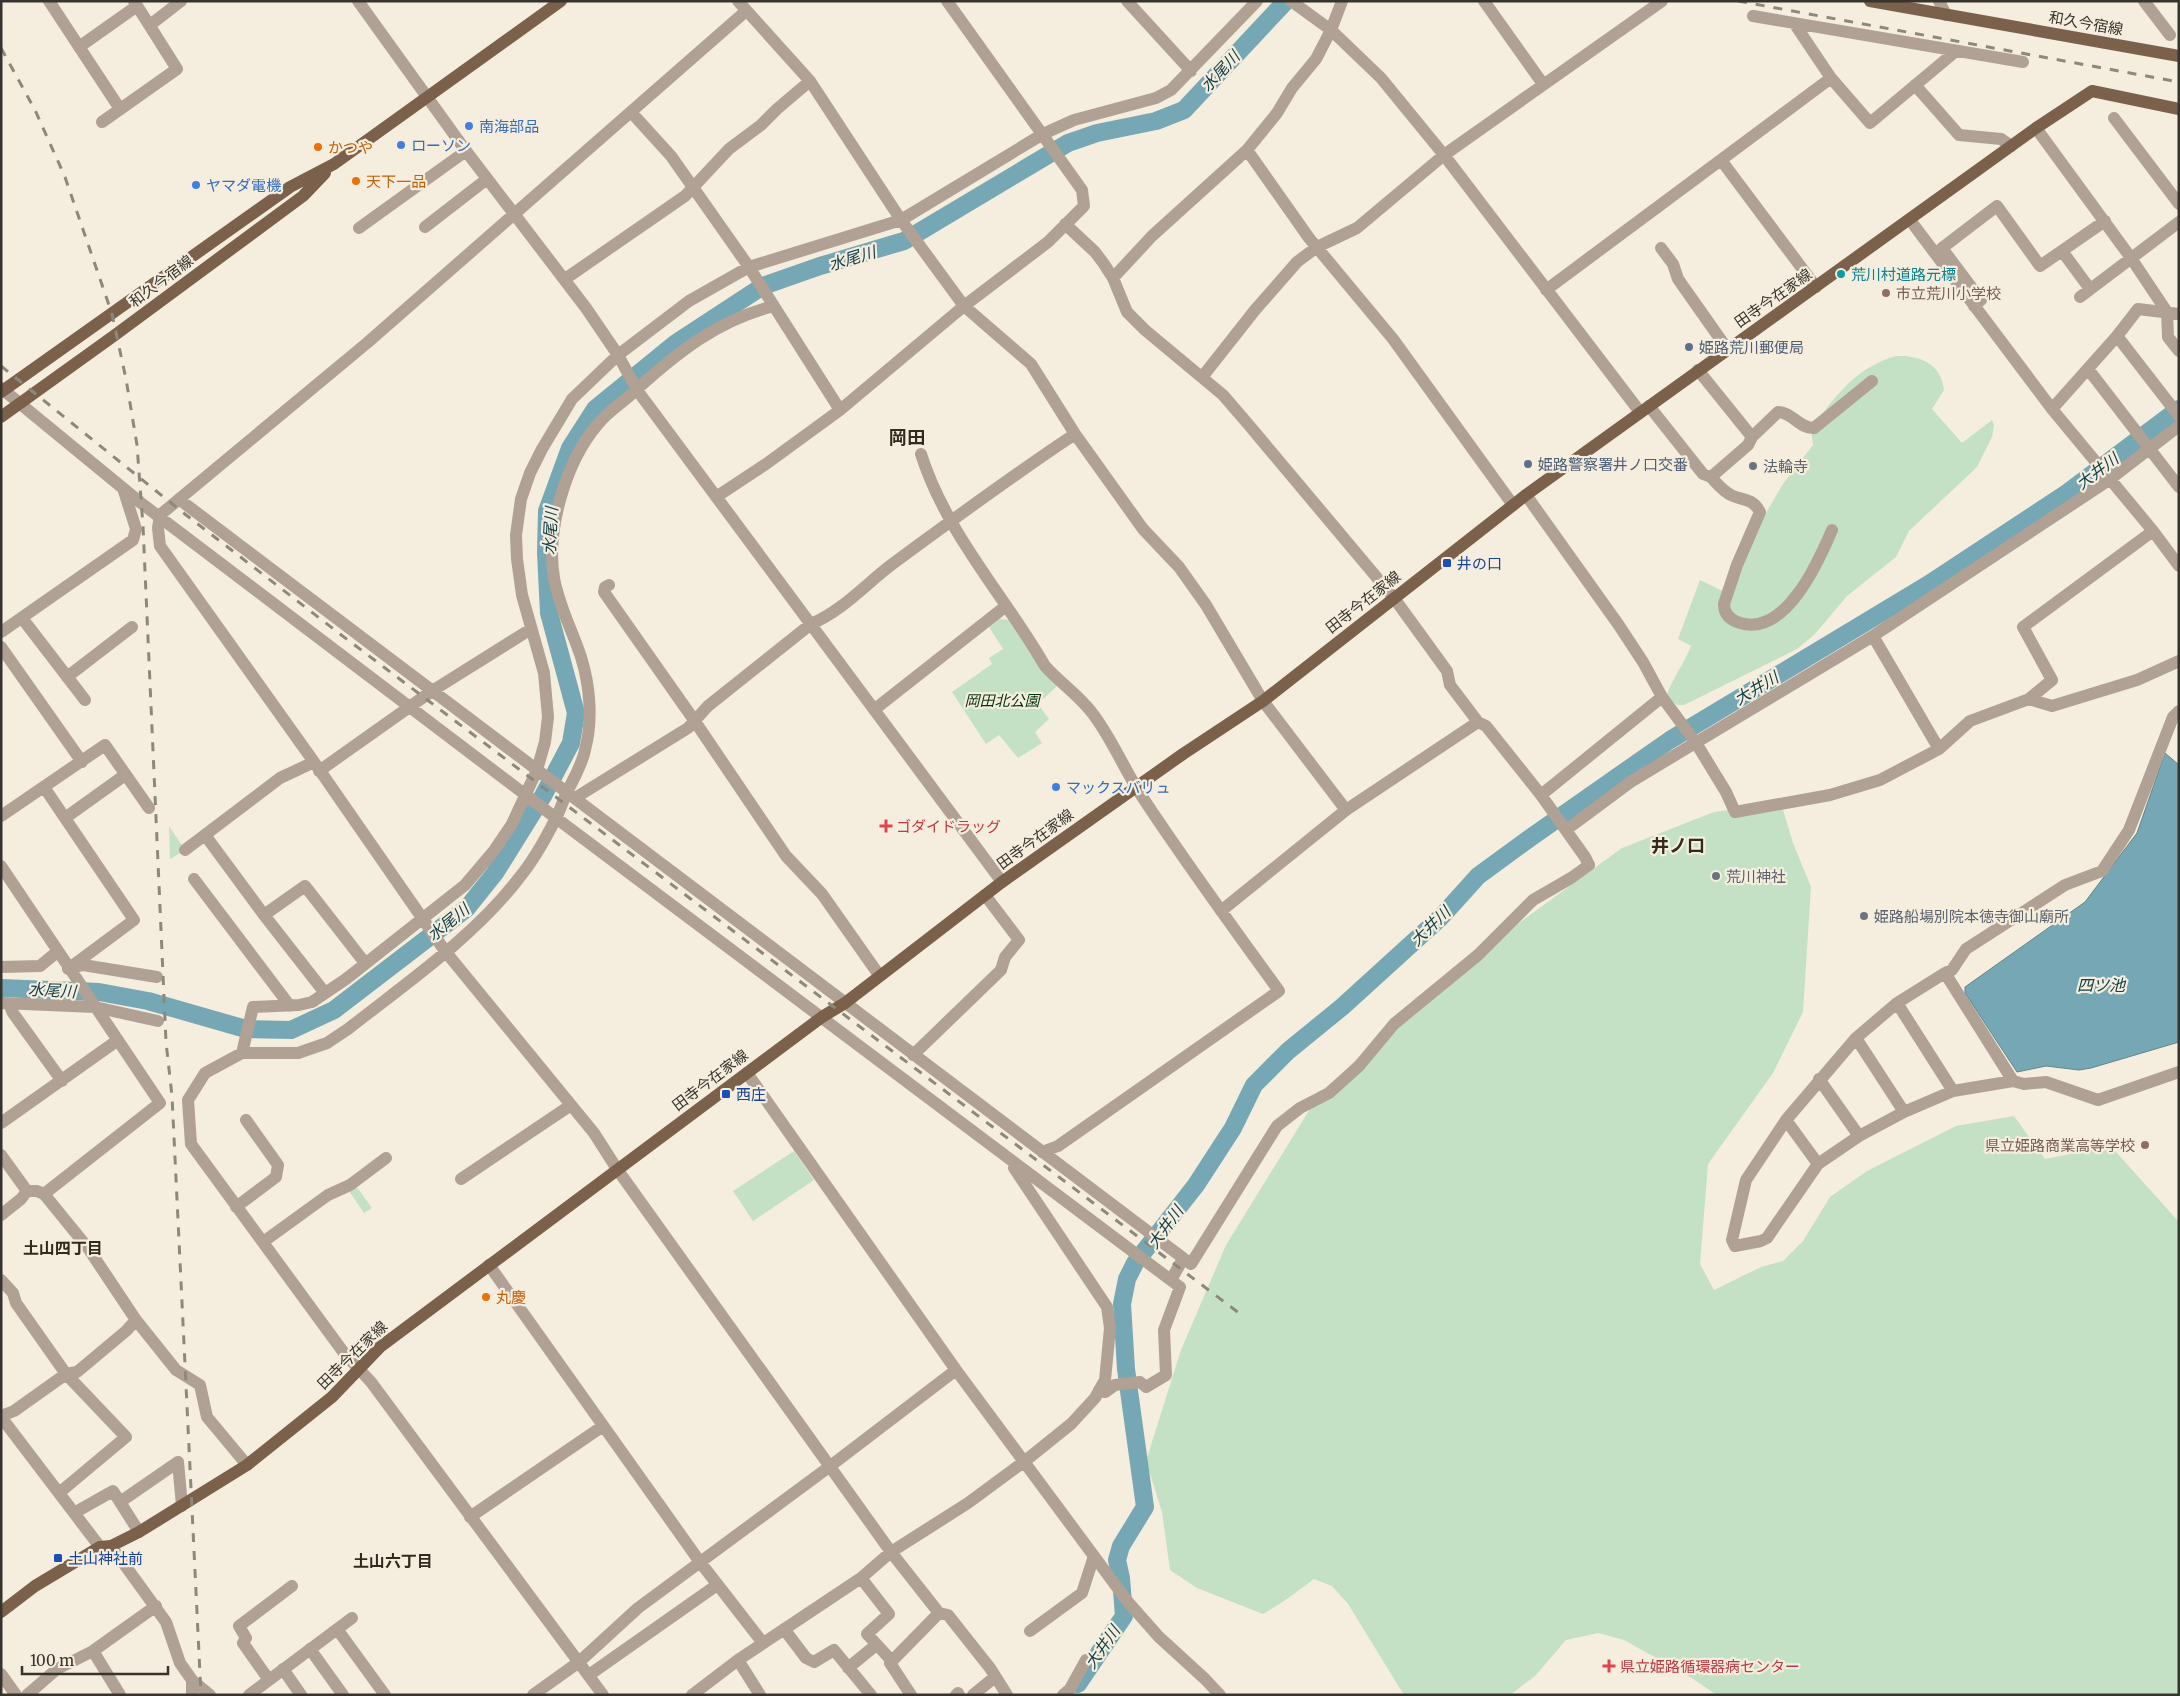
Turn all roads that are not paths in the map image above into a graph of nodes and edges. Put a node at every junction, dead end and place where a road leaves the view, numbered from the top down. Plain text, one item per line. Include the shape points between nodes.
1 (181, 1) edge
2 (561, 1) edge
3 (947, 1) edge
4 (1127, 1) edge
5 (1258, 1) edge
6 (1342, 1) edge
7 (1484, 1) edge
8 (1662, 1) edge
9 (1870, 1) edge
10 (1939, 1) edge
11 (2144, 1) edge
12 (360, 2) edge
13 (53, 3) edge
14 (135, 4) edge
15 (1296, 4) edge
16 (742, 6) edge
17 (1946, 15) junction
18 (1753, 16) dead end
19 (1794, 23) junction
20 (150, 25) junction
21 (1331, 30) junction
22 (2170, 35) dead end
23 (79, 47) junction
24 (1956, 51) junction
25 (2179, 56) edge
26 (2023, 62) dead end
27 (1191, 71) junction
28 (1831, 78) junction
29 (810, 81) junction
30 (1543, 84) junction
31 (1915, 85) junction
32 (428, 96) junction
33 (2179, 108) edge
34 (120, 109) junction
35 (631, 112) junction
36 (2114, 118) dead end
37 (102, 122) dead end
38 (2036, 128) junction
39 (1043, 134) junction
40 (2011, 146) junction
41 (1247, 150) junction
42 (466, 151) junction
43 (1444, 155) junction
44 (1721, 160) junction
45 (334, 164) junction
46 (487, 179) junction
47 (693, 189) junction
48 (2179, 204) edge
49 (515, 214) junction
50 (901, 220) junction
51 (1910, 220) junction
52 (2105, 221) junction
53 (2179, 222) edge
54 (1065, 224) junction
55 (425, 227) dead end
56 (358, 228) dead end
57 (1317, 247) junction
58 (1661, 248) dead end
59 (2062, 251) junction
60 (2131, 258) junction
61 (749, 267) junction
62 (1113, 278) junction
63 (565, 279) junction
64 (1816, 287) junction
65 (1546, 290) junction
66 (774, 306) junction
67 (964, 306) junction
68 (1974, 306) junction
69 (2173, 313) edge
70 (2116, 336) junction
71 (1728, 350) junction
72 (2179, 351) edge
73 (618, 355) junction
74 (2088, 369) junction
75 (1698, 370) junction
76 (1202, 376) junction
77 (1872, 381) dead end
78 (2, 390) edge
79 (637, 390) junction
80 (20, 403) junction
81 (1644, 409) junction
82 (2052, 409) junction
83 (840, 410) junction
84 (1, 416) edge
85 (2179, 416) edge
86 (2179, 426) edge
87 (1075, 434) junction
88 (1752, 437) junction
89 (2149, 449) junction
90 (921, 454) dead end
91 (1711, 477) junction
92 (2109, 480) junction
93 (123, 487) junction
94 (2179, 487) edge
95 (1526, 495) junction
96 (716, 497) junction
97 (180, 500) junction
98 (1513, 505) junction
99 (160, 515) junction
100 (951, 521) junction
101 (1832, 530) dead end
102 (2153, 531) junction
103 (2179, 566) edge
104 (609, 585) dead end
105 (1394, 598) junction
106 (1006, 606) junction
107 (22, 618) junction
108 (811, 624) junction
109 (132, 627) dead end
110 (532, 629) junction
111 (1, 632) edge
112 (1873, 636) junction
113 (1, 647) edge
114 (2179, 661) edge
115 (67, 677) junction
116 (432, 691) junction
117 (1662, 697) junction
118 (2029, 698) junction
119 (85, 700) dead end
120 (1264, 701) junction
121 (411, 708) junction
122 (876, 709) junction
123 (2179, 711) edge
124 (694, 720) junction
125 (1478, 722) junction
126 (1696, 743) junction
127 (1939, 749) junction
128 (82, 762) junction
129 (316, 766) junction
130 (538, 770) junction
131 (126, 775) junction
132 (44, 787) junction
133 (1136, 787) junction
134 (524, 794) junction
135 (571, 795) junction
136 (1541, 795) junction
137 (149, 808) dead end
138 (1346, 810) junction
139 (1, 816) edge
140 (65, 818) junction
141 (556, 818) junction
142 (1566, 830) junction
143 (205, 835) junction
144 (185, 850) dead end
145 (1, 866) edge
146 (194, 879) dead end
147 (1002, 882) junction
148 (985, 895) junction
149 (1221, 911) junction
150 (264, 915) junction
151 (423, 917) junction
152 (445, 951) junction
153 (57, 952) junction
154 (365, 963) junction
155 (1, 967) edge
156 (68, 968) junction
157 (1945, 972) junction
158 (879, 975) junction
159 (157, 977) dead end
160 (325, 993) junction
161 (845, 1003) junction
162 (1898, 1003) junction
163 (5, 1004) edge
164 (290, 1006) junction
165 (95, 1007) junction
166 (822, 1018) junction
167 (158, 1021) dead end
168 (1856, 1038) junction
169 (118, 1040) junction
170 (242, 1053) junction
171 (913, 1055) junction
172 (2179, 1072) edge
173 (747, 1073) junction
174 (1819, 1079) junction
175 (62, 1081) junction
176 (2013, 1081) junction
177 (1953, 1091) junction
178 (571, 1105) junction
179 (1904, 1112) junction
180 (246, 1120) dead end
181 (1786, 1120) junction
182 (1, 1123) edge
183 (1859, 1136) junction
184 (1042, 1152) junction
185 (1, 1155) edge
186 (386, 1158) dead end
187 (1008, 1160) junction
188 (1818, 1164) junction
189 (617, 1169) junction
190 (461, 1179) dead end
191 (27, 1191) junction
192 (44, 1194) junction
193 (236, 1207) junction
194 (1, 1215) edge
195 (263, 1242) junction
196 (1183, 1259) junction
197 (489, 1265) junction
198 (1, 1280) edge
199 (1171, 1280) junction
200 (136, 1320) junction
201 (359, 1370) junction
202 (956, 1370) junction
203 (66, 1374) junction
204 (1100, 1390) junction
205 (1, 1417) edge
206 (603, 1426) junction
207 (1025, 1461) junction
208 (247, 1465) junction
209 (829, 1467) junction
210 (59, 1493) junction
211 (120, 1502) junction
212 (182, 1506) junction
213 (74, 1512) junction
214 (470, 1517) junction
215 (139, 1532) junction
216 (105, 1547) junction
217 (891, 1552) junction
218 (1094, 1556) junction
219 (700, 1562) junction
220 (860, 1578) junction
221 (717, 1585) junction
222 (292, 1586) dead end
223 (156, 1606) junction
224 (1, 1612) edge
225 (939, 1613) junction
226 (352, 1618) dead end
227 (337, 1629) junction
228 (784, 1629) junction
229 (1030, 1631) dead end
230 (763, 1643) junction
231 (876, 1645) junction
232 (310, 1649) junction
233 (92, 1651) junction
234 (738, 1660) junction
235 (892, 1660) junction
236 (1086, 1660) dead end
237 (579, 1662) junction
238 (848, 1668) junction
239 (283, 1669) junction
240 (1, 1674) edge
241 (589, 1675) junction
242 (995, 1677) junction
243 (192, 1680) junction
244 (269, 1680) junction
245 (699, 1692) edge
246 (904, 1692) edge
247 (16, 1695) edge
248 (27, 1695) edge
249 (120, 1695) edge
250 (192, 1695) edge
251 (210, 1695) edge
252 (249, 1695) edge
253 (301, 1695) edge
254 (343, 1695) edge
255 (385, 1695) edge
256 (533, 1695) edge
257 (603, 1695) edge
258 (760, 1695) edge
259 (871, 1695) edge
260 (973, 1695) edge
261 (1007, 1695) edge
262 (1063, 1695) edge
263 (1220, 1695) edge

1 - 20 street
2 - 32 main road, 和久今宿線
3 - 39 street
4 - 27 street
5 - 27 street
6 - 21 street
7 - 30 street
8 - 30 street
9 - 17 main road, 和久今宿線
10 - 17 street
11 - 22 street
12 - 32 street
13 - 23 street
14 - 20 street
14 - 23 street
15 - 21 street
16 - 29 street
16 - 35 street
17 - 25 main road, 和久今宿線
18 - 19 street
19 - 24 street
19 - 28 street
20 - 34 street via 177,69
21 - 41 street via 1316,59
21 - 43 street via 1381,78
23 - 34 street
24 - 26 street
24 - 31 street
27 - 39 street via 1171,90 1156,98 1074,120
28 - 31 street via 1870,123
28 - 44 street
29 - 47 street via 729,149
29 - 50 street
30 - 43 street
31 - 40 street via 1959,135 2001,139
32 - 42 street
32 - 45 main road, 和久今宿線
33 - 38 main road, 田寺今在家線 via 2092,91
34 - 37 street
35 - 47 street via 671,156
35 - 49 street
36 - 48 street
38 - 40 main road, 田寺今在家線
38 - 52 street
39 - 50 street
39 - 54 street via 1082,190 1084,206
40 - 51 main road, 田寺今在家線
41 - 57 street
41 - 62 street via 1152,236
42 - 46 street
42 - 56 street
43 - 57 street via 1357,228
43 - 65 street
44 - 64 street
44 - 65 street
45 - 78 main road, 和久今宿線 via 290,187
45 - 80 main road, 和久今宿線 via 303,196
46 - 49 street
46 - 55 street
47 - 61 street
47 - 63 street
49 - 63 street
49 - 97 street
50 - 61 street
50 - 67 street
51 - 64 main road, 田寺今在家線
51 - 68 street
52 - 59 street
52 - 60 street
53 - 60 street
54 - 62 street via 1096,252
54 - 67 street via 1048,242
57 - 76 street via 1297,262
57 - 98 street via 1393,339
58 - 71 street via 1673,264 1678,279
59 - 60 street via 2085,293
59 - 68 street via 2040,266 1997,206 1942,248 1981,300
60 - 69 street
61 - 66 street
61 - 73 street via 689,301
62 - 76 street via 1128,312
63 - 73 street
64 - 71 main road, 田寺今在家線
65 - 81 street
66 - 79 street via 750,312 708,333 666,362
66 - 83 street
67 - 83 street
67 - 87 street via 1031,364
68 - 82 street
69 - 70 street via 2138,309
69 - 72 street via 2168,337
70 - 74 street
70 - 85 street
71 - 75 main road, 田寺今在家線
73 - 79 street
73 - 110 street via 572,399 542,449 521,499 516,535 517,559 522,595
74 - 82 street
74 - 89 street
75 - 81 main road, 田寺今在家線
75 - 88 street
76 - 105 street via 1223,395
77 - 88 street via 1814,428 1778,412
78 - 80 street
79 - 96 street
79 - 135 street via 598,423 579,450 569,471 555,527 554,575 561,608 581,658 589,694 585,750
80 - 84 main road, 和久今宿線
80 - 93 street
81 - 91 street via 1703,474
81 - 95 main road, 田寺今在家線
82 - 92 street
83 - 96 street
86 - 89 street
87 - 100 street
87 - 120 street via 1143,529 1179,567 1206,605
88 - 91 street via 1748,445
89 - 92 street
89 - 94 street
90 - 100 street via 928,477
91 - 101 street via 1733,496 1756,504 1760,512 1724,604 1728,616 1737,622 1747,625 1760,623 1787,609
92 - 102 street
92 - 112 street
93 - 99 street
93 - 107 street via 136,529 133,540
95 - 98 main road, 田寺今在家線
95 - 117 street via 1618,624
96 - 108 street
97 - 99 street
97 - 116 street
98 - 105 main road, 田寺今在家線
99 - 121 street
99 - 129 street via 160,546
100 - 106 street
100 - 108 street via 827,617
102 - 103 street
102 - 118 street via 2023,627 2052,680
104 - 124 street via 604,592
105 - 120 main road, 田寺今在家線
105 - 125 street via 1447,671 1450,686
106 - 122 street
106 - 133 street via 1045,666 1093,714
107 - 111 street
107 - 115 street
108 - 122 street
108 - 124 street
109 - 115 street
110 - 116 street
110 - 130 street via 544,674 548,717
112 - 126 street
112 - 127 street
113 - 128 street
114 - 118 street via 2136,680 2052,706
115 - 119 street
116 - 121 street
116 - 130 street
117 - 126 street
117 - 136 street
118 - 127 street via 1970,721
120 - 133 main road, 田寺今在家線
120 - 138 street
121 - 129 street
121 - 134 street
122 - 147 street
123 - 157 street via 2173,717 2129,830 2102,871 2065,885 1966,949 1952,970
124 - 135 street via 688,728
124 - 158 street via 786,856 822,894
125 - 136 street via 1486,726
125 - 138 street
126 - 127 street via 1735,812 1830,795 1880,780
126 - 142 street via 1632,781
128 - 131 street via 105,745
128 - 132 street
129 - 143 street via 280,778
129 - 151 street
130 - 134 street
130 - 135 street
131 - 137 street
131 - 140 street
132 - 139 street
132 - 140 street
133 - 147 main road, 田寺今在家線
133 - 149 street
134 - 141 street
134 - 151 street via 512,824 465,885
135 - 141 street
135 - 161 street
136 - 142 street
138 - 149 street
140 - 156 street via 134,920
141 - 152 street via 521,877 493,909
141 - 166 street
142 - 196 street via 1589,865 1533,900 1478,955 1394,1024 1359,1066 1329,1093 1300,1108 1277,1126 1191,1264
143 - 144 street
143 - 150 street
145 - 153 street
146 - 164 street
147 - 148 main road, 田寺今在家線
148 - 158 main road, 田寺今在家線
148 - 171 street via 1019,940 1005,956 1001,970
149 - 184 street via 1279,991 1058,1146
150 - 154 street via 305,886
150 - 160 street
151 - 152 street
151 - 154 street
152 - 170 street via 327,1043 298,1054
152 - 178 street
153 - 155 street via 40,966
153 - 156 street
154 - 160 street
156 - 159 street via 83,965
156 - 165 street
157 - 162 street
157 - 176 street
158 - 161 main road, 田寺今在家線
160 - 164 street via 312,1002
161 - 166 main road, 田寺今在家線
161 - 171 street
162 - 168 street
162 - 177 street
163 - 165 street
163 - 175 street
164 - 170 street via 253,1006
165 - 167 street
165 - 169 street
166 - 173 main road, 田寺今在家線
166 - 187 street
168 - 174 street
168 - 179 street
169 - 175 street
169 - 192 street via 160,1103
170 - 193 street via 204,1073 188,1100 191,1144
171 - 184 street
172 - 176 street via 2098,1100 2046,1082 2024,1084
173 - 189 main road, 田寺今在家線
173 - 202 street
174 - 181 street
174 - 183 street
175 - 182 street
176 - 177 street
177 - 179 street
178 - 189 street
178 - 190 street
179 - 183 street
180 - 193 street via 278,1165 276,1177
181 - 188 street
181 - 188 street via 1746,1180 1732,1240 1735,1246 1766,1238
183 - 188 street
184 - 196 street
185 - 191 street
186 - 195 street
187 - 199 street
187 - 204 street via 1107,1307 1110,1328 1105,1380
189 - 197 main road, 田寺今在家線
189 - 209 street
191 - 192 street
191 - 194 street
192 - 200 street via 88,1248
193 - 195 street
195 - 201 street
196 - 199 street
197 - 201 main road, 田寺今在家線 via 380,1347
197 - 206 street
198 - 203 street
199 - 204 street via 1180,1287 1164,1330 1166,1375 1146,1387 1140,1382 1115,1385 1105,1392
200 - 203 street via 77,1372
200 - 208 street via 176,1370 200,1385 207,1417
201 - 208 main road, 田寺今在家線 via 332,1398
201 - 214 street
202 - 207 street
202 - 209 street
203 - 205 street
203 - 210 street via 126,1437
204 - 207 street via 1072,1424
205 - 210 street
206 - 214 street
206 - 219 street
207 - 217 street via 968,1503
207 - 218 street
208 - 212 main road, 田寺今在家線
209 - 217 street
209 - 219 street
210 - 213 street
211 - 212 street via 178,1462
211 - 213 street via 113,1490
211 - 215 street
212 - 215 main road, 田寺今在家線
213 - 216 street
214 - 237 street
215 - 216 main road, 田寺今在家線
216 - 223 street
216 - 224 main road, 田寺今在家線 via 35,1586
217 - 220 street
217 - 225 street
218 - 229 street via 1082,1593
218 - 263 street via 1159,1637
219 - 221 street
219 - 237 street via 638,1608
220 - 228 street
220 - 231 street via 889,1614 867,1634
221 - 230 street
221 - 241 street
222 - 244 street via 239,1626 246,1638 244,1643
223 - 233 street
223 - 243 street via 166,1622 180,1663
225 - 235 street
225 - 242 street via 948,1615
226 - 227 street
227 - 232 street
227 - 255 street
228 - 230 street
228 - 238 street via 806,1658 814,1662 834,1650
230 - 234 street
231 - 235 street
231 - 238 street
232 - 239 street
232 - 254 street
233 - 248 street via 57,1670
233 - 249 street
234 - 245 street
234 - 258 street
235 - 246 street via 890,1663
236 - 262 street via 1070,1689
237 - 241 street
237 - 256 street
238 - 259 street
239 - 244 street
239 - 253 street
240 - 247 street
241 - 257 street
242 - 260 street
242 - 261 street
243 - 250 street
243 - 251 street
244 - 252 street

